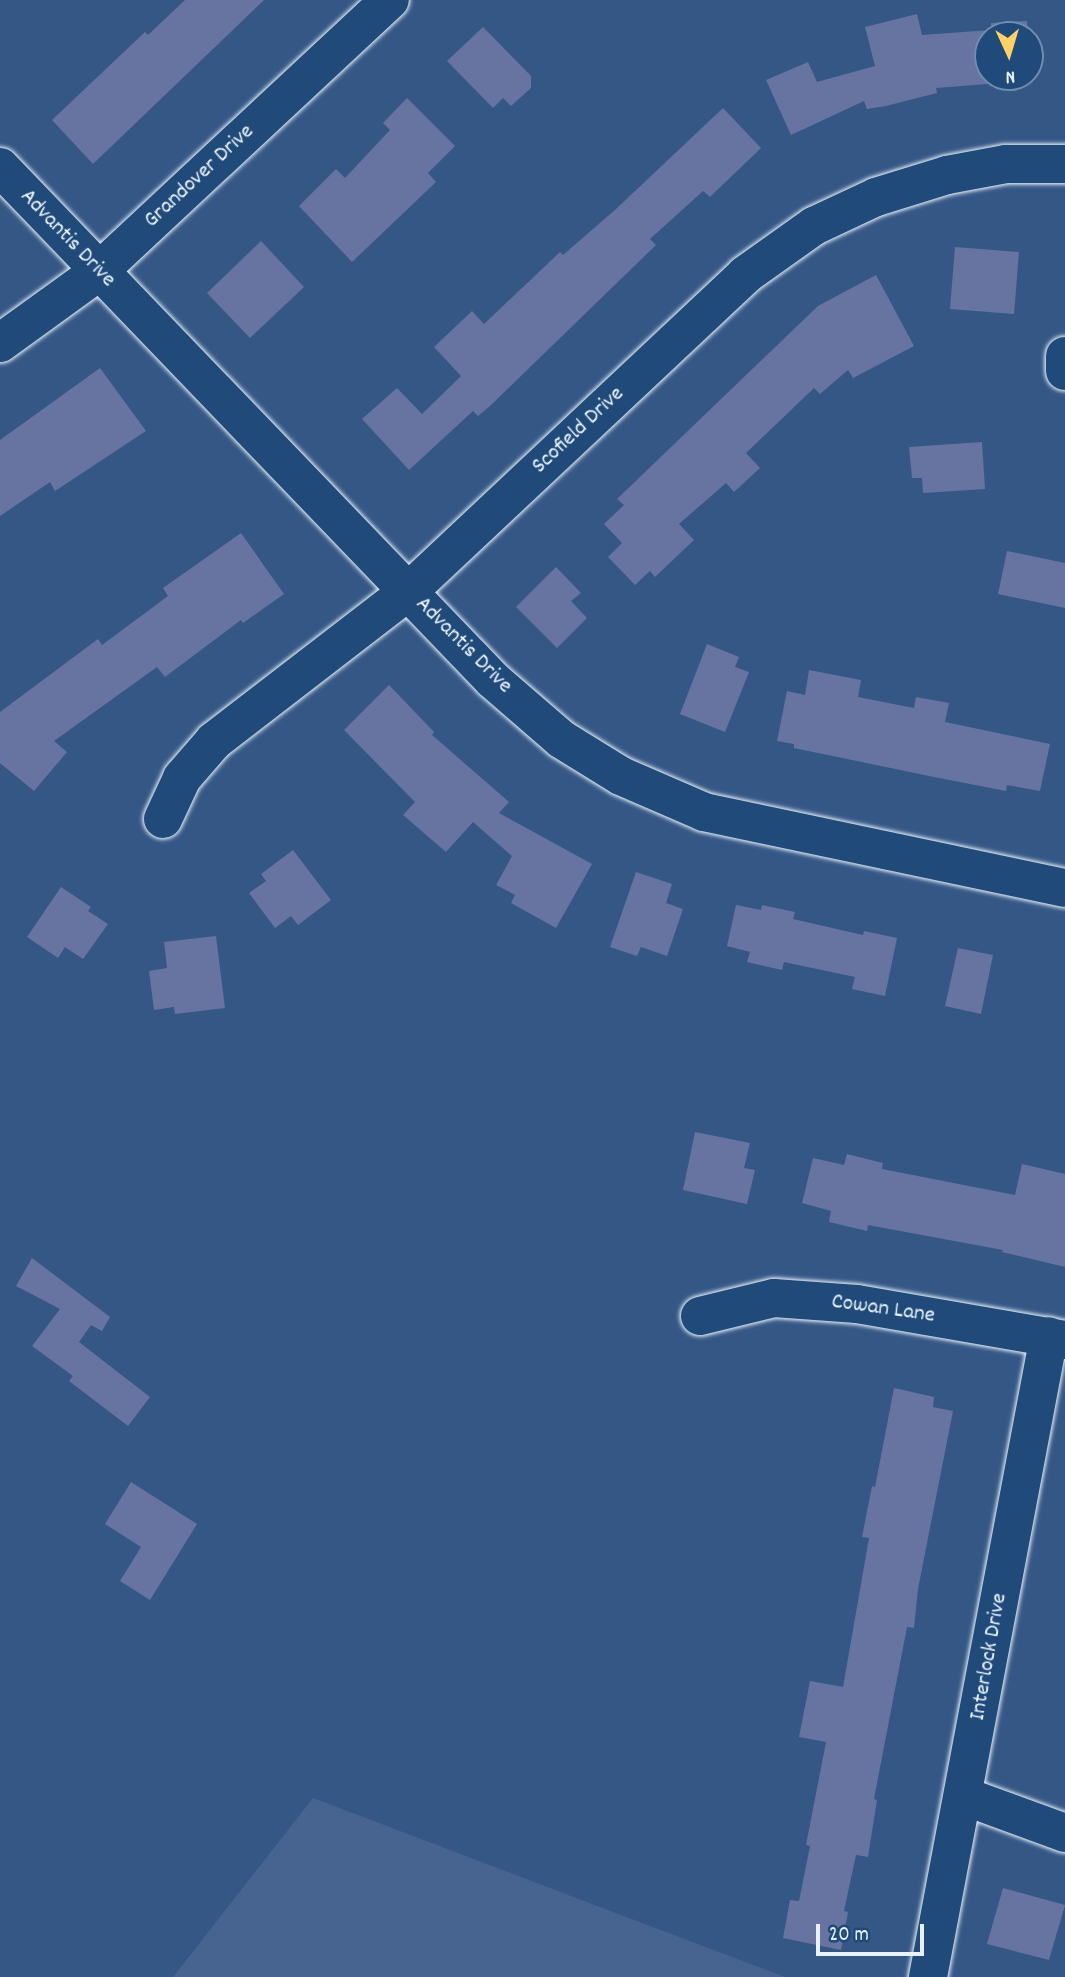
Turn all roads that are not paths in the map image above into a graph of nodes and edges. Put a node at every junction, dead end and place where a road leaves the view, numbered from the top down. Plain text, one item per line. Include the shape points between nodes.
1 (390, 0) edge
2 (1065, 164) edge
3 (0, 167) edge
4 (97, 272) junction
5 (0, 343) edge
6 (1065, 356) edge
7 (1065, 371) edge
8 (409, 591) junction
9 (163, 819) dead end
10 (1065, 888) edge
11 (701, 1316) dead end
12 (1057, 1338) edge
13 (964, 1796) junction
14 (1065, 1833) edge
15 (928, 1977) edge

1 - 4 street, Grandover Drive
2 - 8 street, Scofield Drive via 1006,164 947,175 876,197 814,226 745,275
3 - 4 street, Advantis Drive
4 - 5 street, Grandover Drive
4 - 8 street, Advantis Drive
6 - 7 street
8 - 9 street, Scofield Drive via 214,741 182,778
8 - 10 street, Advantis Drive via 493,680 561,739 621,776 704,812
11 - 12 street, Cowan Lane via 774,1298 857,1304
12 - 13 street, Interlock Drive
13 - 14 street
13 - 15 street, Interlock Drive

